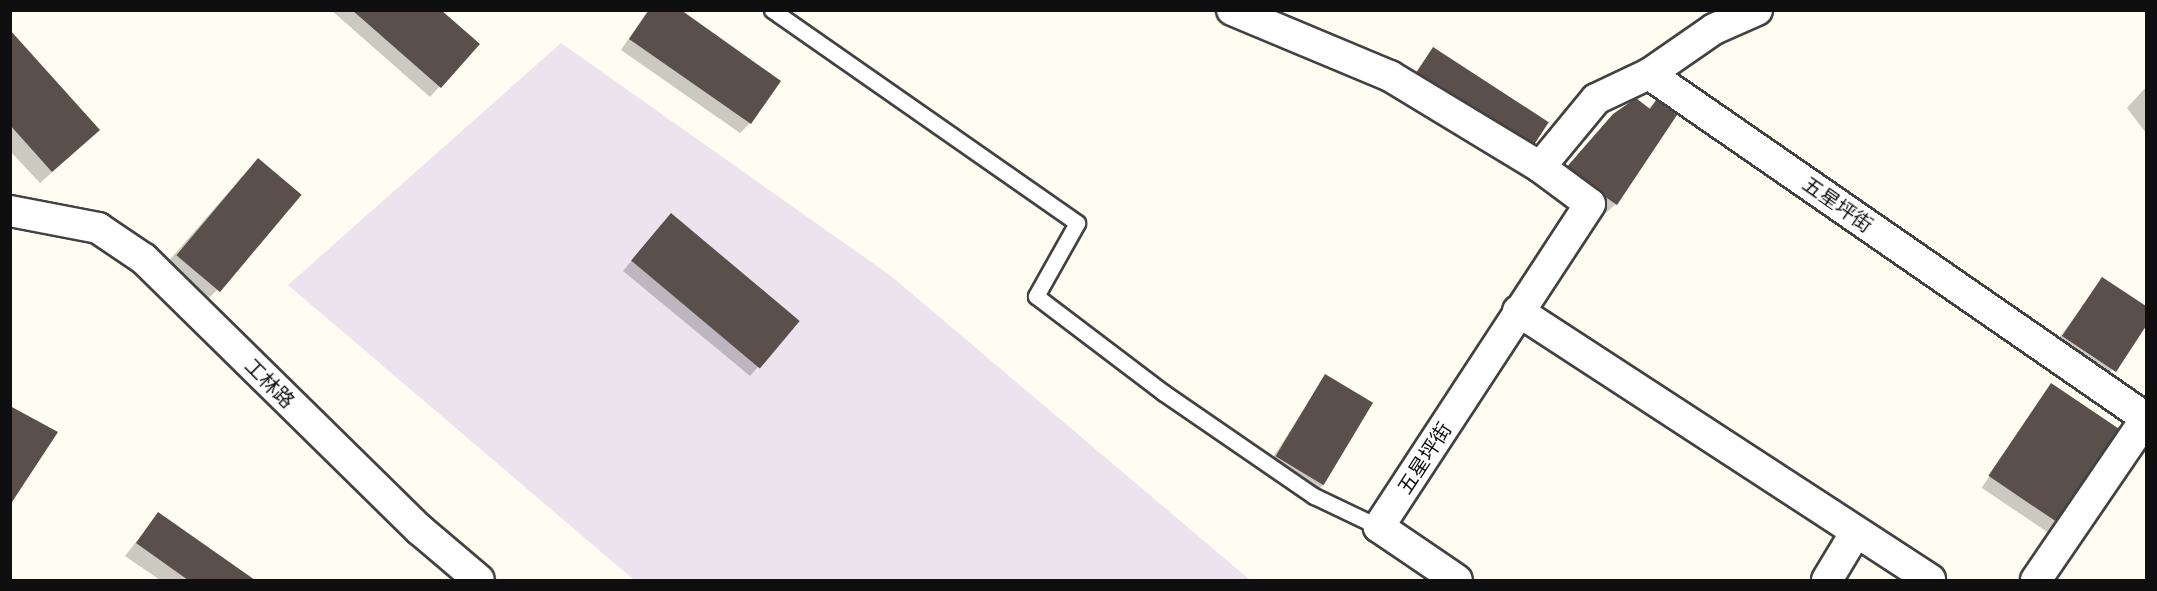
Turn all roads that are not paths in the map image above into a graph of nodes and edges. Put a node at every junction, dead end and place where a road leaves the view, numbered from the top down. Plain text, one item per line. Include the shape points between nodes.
1 (772, 10) edge
2 (1232, 10) edge
3 (1757, 10) edge
4 (1650, 74) junction
5 (1540, 167) junction
6 (10, 211) edge
7 (1518, 311) junction
8 (2146, 419) edge
9 (1379, 527) junction
10 (1856, 532) junction
11 (479, 580) edge
12 (1457, 580) edge
13 (1827, 580) edge
14 (1930, 580) edge
15 (2036, 580) edge

1 - 9 lane via 1077,224 1036,296 1164,393 1304,489
2 - 5 street, 五星坪街 via 1390,76
3 - 4 street via 1714,29
4 - 5 street via 1596,99
4 - 8 street, 五星坪街
5 - 7 street, 五星坪街 via 1590,204
6 - 11 street, 工林路 via 98,228 144,260 420,530
7 - 9 street, 五星坪街
7 - 10 street
8 - 15 street
9 - 12 street
10 - 13 street
10 - 14 street

